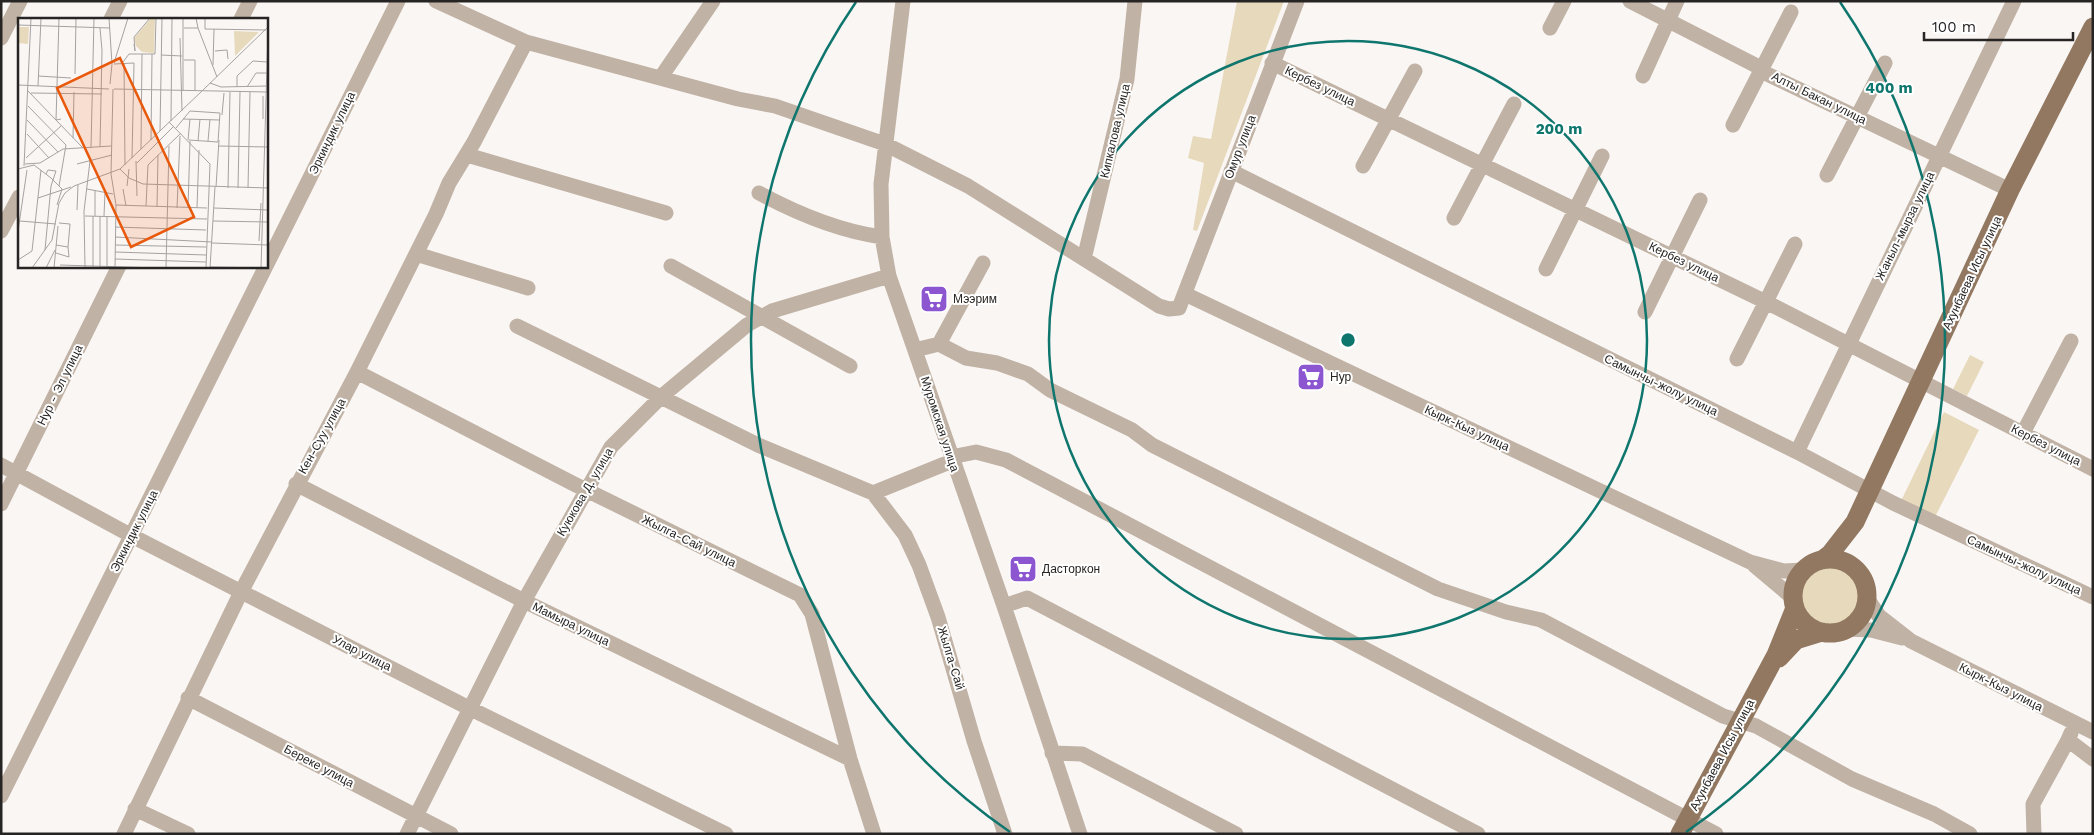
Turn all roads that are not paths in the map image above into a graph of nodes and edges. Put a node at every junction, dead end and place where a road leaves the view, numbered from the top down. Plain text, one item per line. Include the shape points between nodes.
1 (20, 1) edge
2 (120, 1) edge
3 (250, 1) edge
4 (398, 1) edge
5 (436, 1) edge
6 (713, 1) edge
7 (903, 1) edge
8 (1135, 1) edge
9 (1297, 1) edge
10 (1564, 1) edge
11 (1630, 1) edge
12 (1678, 1) edge
13 (2014, 1) edge
14 (1791, 12) dead end
15 (112, 18) edge
16 (242, 18) edge
17 (1668, 20) junction
18 (2093, 27) edge
19 (1550, 28) dead end
20 (1, 38) edge
21 (526, 42) junction
22 (1272, 63) junction
23 (1885, 63) dead end
24 (1761, 69) junction
25 (1415, 71) dead end
26 (1643, 76) dead end
27 (661, 77) junction
28 (1514, 104) dead end
29 (1857, 116) junction
30 (1390, 120) junction
31 (1733, 126) dead end
32 (885, 144) junction
33 (467, 154) junction
34 (1602, 156) dead end
35 (1940, 156) junction
36 (1483, 164) junction
37 (1363, 166) dead end
38 (1231, 171) junction
39 (1827, 175) dead end
40 (2010, 190) junction
41 (759, 193) dead end
42 (18, 199) edge
43 (1700, 200) dead end
44 (1576, 209) junction
45 (666, 213) dead end
46 (1454, 218) dead end
47 (1, 231) edge
48 (882, 237) junction
49 (1795, 244) dead end
50 (416, 254) junction
51 (1672, 256) junction
52 (1084, 259) junction
53 (268, 262) edge
54 (983, 264) dead end
55 (671, 266) dead end
56 (118, 268) edge
57 (265, 268) edge
58 (1546, 269) dead end
59 (889, 276) junction
60 (528, 288) dead end
61 (1185, 294) junction
62 (1766, 302) junction
63 (1645, 312) dead end
64 (764, 316) junction
65 (517, 326) dead end
66 (2071, 341) dead end
67 (940, 344) junction
68 (1847, 344) junction
69 (915, 350) junction
70 (1737, 359) dead end
71 (850, 366) dead end
72 (357, 372) junction
73 (1922, 381) junction
74 (662, 396) junction
75 (2023, 434) junction
76 (1797, 452) junction
77 (951, 459) junction
78 (1, 465) edge
79 (2093, 469) edge
80 (17, 473) junction
81 (296, 484) junction
82 (585, 490) junction
83 (1870, 490) junction
84 (873, 492) junction
85 (1, 504) edge
86 (1855, 522) junction
87 (132, 536) junction
88 (1822, 560) junction
89 (1750, 562) junction
90 (1854, 568) junction
91 (1804, 570) junction
92 (240, 592) junction
93 (2093, 597) edge
94 (1867, 598) junction
95 (524, 601) junction
96 (1794, 603) junction
97 (1004, 606) junction
98 (1845, 629) junction
99 (1822, 632) junction
100 (1911, 641) junction
101 (1764, 677) junction
102 (188, 698) junction
103 (471, 709) junction
104 (1739, 721) junction
105 (2075, 724) junction
106 (2093, 732) edge
107 (2068, 740) junction
108 (1052, 754) junction
109 (850, 759) junction
110 (2093, 759) edge
111 (1, 796) edge
112 (136, 809) junction
113 (416, 817) junction
114 (1684, 826) edge
115 (124, 834) edge
116 (188, 834) edge
117 (407, 834) edge
118 (451, 834) edge
119 (726, 834) edge
120 (874, 834) edge
121 (1005, 834) edge
122 (1080, 834) edge
123 (1236, 834) edge
124 (1478, 834) edge
125 (1716, 834) edge
126 (1970, 834) edge
127 (2034, 834) edge

1 - 20 street
2 - 15 street
3 - 16 street
4 - 53 street, Эркиндик улица
5 - 21 street
6 - 27 street
7 - 32 street, Муромская улица
8 - 52 street, Кипкалова улица via 1127,80
9 - 22 street, Омур улица
10 - 19 street
11 - 17 street, Алты Бакан улица
12 - 17 street
13 - 35 street, Жаныл-мырза улица
14 - 24 street
17 - 24 street, Алты Бакан улица
17 - 26 street
18 - 40 main road, Ахунбаева Исы улица
21 - 27 street
21 - 33 street, Кен-Суу улица
22 - 30 street, Кербез улица
22 - 38 street, Омур улица
23 - 29 street
24 - 29 street, Алты Бакан улица
24 - 31 street
25 - 30 street
27 - 32 street via 775,106
28 - 36 street
29 - 35 street, Алты Бакан улица
29 - 39 street
30 - 36 street, Кербез улица
30 - 37 street
32 - 48 street, Муромская улица via 881,184
32 - 52 street via 968,186
33 - 45 street
33 - 50 street, Кен-Суу улица via 449,183
34 - 44 street
35 - 40 street, Алты Бакан улица
35 - 68 street, Жаныл-мырза улица
36 - 44 street, Кербез улица
36 - 46 street
38 - 61 street, Омур улица
38 - 76 street, Самынчы-жолу улица
40 - 73 main road, Ахунбаева Исы улица
41 - 48 street via 844,230
42 - 47 street
43 - 51 street
44 - 51 street, Кербез улица
44 - 58 street
48 - 59 street, Муромская улица
49 - 62 street
50 - 60 street
50 - 72 street, Кен-Суу улица
51 - 62 street, Кербез улица
51 - 63 street
52 - 61 street via 1164,307 1179,308
54 - 67 street
55 - 64 street
56 - 80 street, Нур - Эл улица
57 - 87 street, Эркиндик улица
59 - 64 street, Куюкова Д. улица
59 - 69 street, Муромская улица
61 - 89 street, Кырк-Кыз улица
62 - 68 street, Кербез улица
62 - 70 street
64 - 71 street
64 - 74 street, Куюкова Д. улица via 747,325
65 - 74 street
66 - 75 street
67 - 69 street
67 - 104 street via 966,358 997,363 1028,374 1050,390 1132,430 1152,445 1438,589 1541,620 1722,716
68 - 73 street, Кербез улица
68 - 76 street, Жаныл-мырза улица
69 - 77 street, Муромская улица
72 - 81 street, Кен-Суу улица
72 - 82 street, Жылга-Сай улица
73 - 75 street, Кербез улица
73 - 83 main road, Ахунбаева Исы улица
74 - 82 street, Куюкова Д. улица via 610,447
74 - 84 street via 758,445
75 - 79 street, Кербез улица
76 - 83 street, Самынчы-жолу улица
77 - 84 street
77 - 97 street, Муромская улица
77 - 114 street via 976,452 1006,460
78 - 80 street, Улар улица
80 - 85 street, Нур - Эл улица
80 - 87 street, Улар улица
81 - 92 street, Кен-Суу улица
81 - 95 street, Мамыра улица
82 - 95 street, Куюкова Д. улица
82 - 109 street, Жылга-Сай улица via 800,596 812,614
83 - 86 main road, Ахунбаева Исы улица
83 - 93 street, Самынчы-жолу улица
84 - 121 street, Жылга-Сай via 905,535 919,565
86 - 88 main road, Ахунбаева Исы улица
86 - 90 main road, Ахунбаева Исы улица via 1852,544
87 - 92 street, Улар улица
87 - 111 street, Эркиндик улица
88 - 90 main road via 1838,560
88 - 91 main road
89 - 91 street, Кырк-Кыз улица via 1784,571
89 - 96 street, Кырк-Кыз улица
90 - 94 main road via 1864,581
91 - 96 main road via 1795,584
92 - 102 street, Кен-Суу улица
92 - 103 street, Улар улица
94 - 98 main road via 1858,619
94 - 100 street, Кырк-Кыз улица via 1879,616
95 - 103 street, Куюкова Д. улица
95 - 109 street, Мамыра улица
96 - 99 main road via 1806,624
96 - 101 main road, Ахунбаева Исы улица via 1782,642
97 - 108 street, Муромская улица
97 - 124 street via 1027,598
98 - 99 main road
98 - 100 street, Кырк-Кыз улица via 1871,630
99 - 101 main road, Ахунбаева Исы улица via 1796,640
100 - 105 street, Кырк-Кыз улица
101 - 104 main road, Ахунбаева Исы улица
102 - 112 street, Кен-Суу улица
102 - 113 street, Береке улица
103 - 113 street, Куюкова Д. улица
103 - 119 street, Улар улица
104 - 114 main road, Ахунбаева Исы улица
104 - 126 street via 1756,726 1852,779 1934,814
105 - 106 street, Кырк-Кыз улица
105 - 107 street
107 - 110 street
107 - 127 street via 2033,804
108 - 122 street, Муромская улица
108 - 123 street via 1082,754
109 - 120 street, Жылга-Сай улица
112 - 115 street, Кен-Суу улица
112 - 116 street
113 - 117 street, Куюкова Д. улица
113 - 118 street, Береке улица
114 - 125 street

